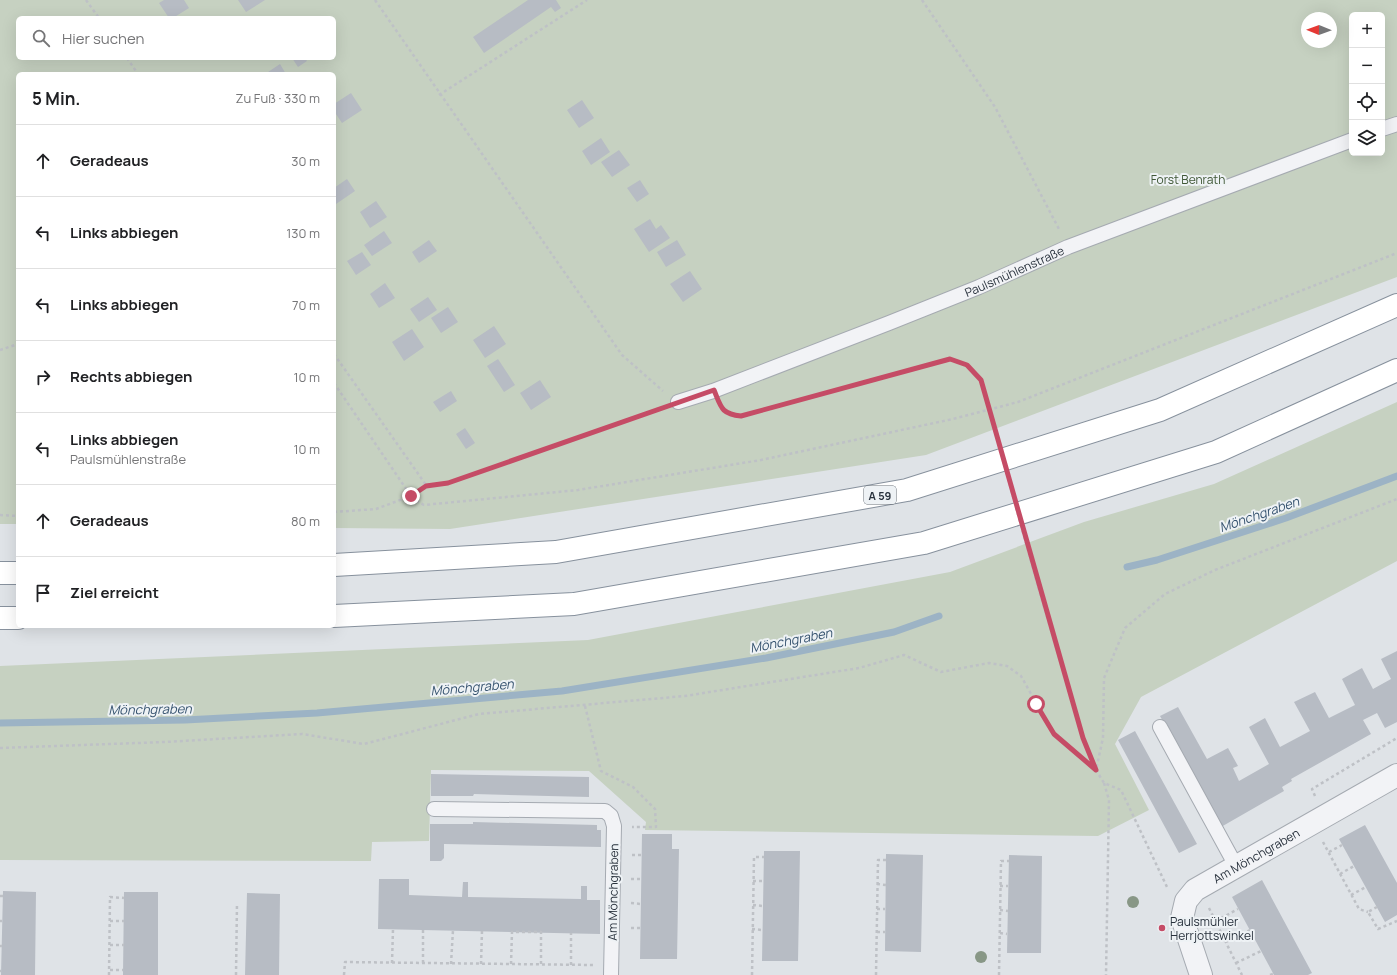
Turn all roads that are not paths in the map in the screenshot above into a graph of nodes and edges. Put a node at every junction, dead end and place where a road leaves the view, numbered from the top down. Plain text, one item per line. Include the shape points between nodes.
1 (1397, 124) edge
2 (1385, 128) edge
3 (1349, 141) edge
4 (1397, 305) edge
5 (1397, 370) edge
6 (678, 402) road end
7 (336, 565) edge
8 (0, 573) edge
9 (16, 573) edge
10 (336, 616) edge
11 (0, 618) edge
12 (16, 618) edge
13 (1160, 727) dead end
14 (1397, 775) edge
15 (434, 809) dead end
16 (1236, 866) junction
17 (611, 970) edge
18 (1201, 975) edge

1 - 2 lane
3 - 6 lane, Paulsmühlenstraße via 1068,247 979,287
4 - 7 highway, A 59 via 1160,410 908,490 556,552
5 - 10 highway via 1216,452 924,542 574,604
8 - 9 highway
11 - 12 highway
13 - 16 lane
14 - 16 street, Am Mönchgraben
15 - 17 lane, Am Mönchgraben via 605,811 611,816 614,826
16 - 18 street, Am Mönchgraben via 1195,890 1186,901 1182,918

